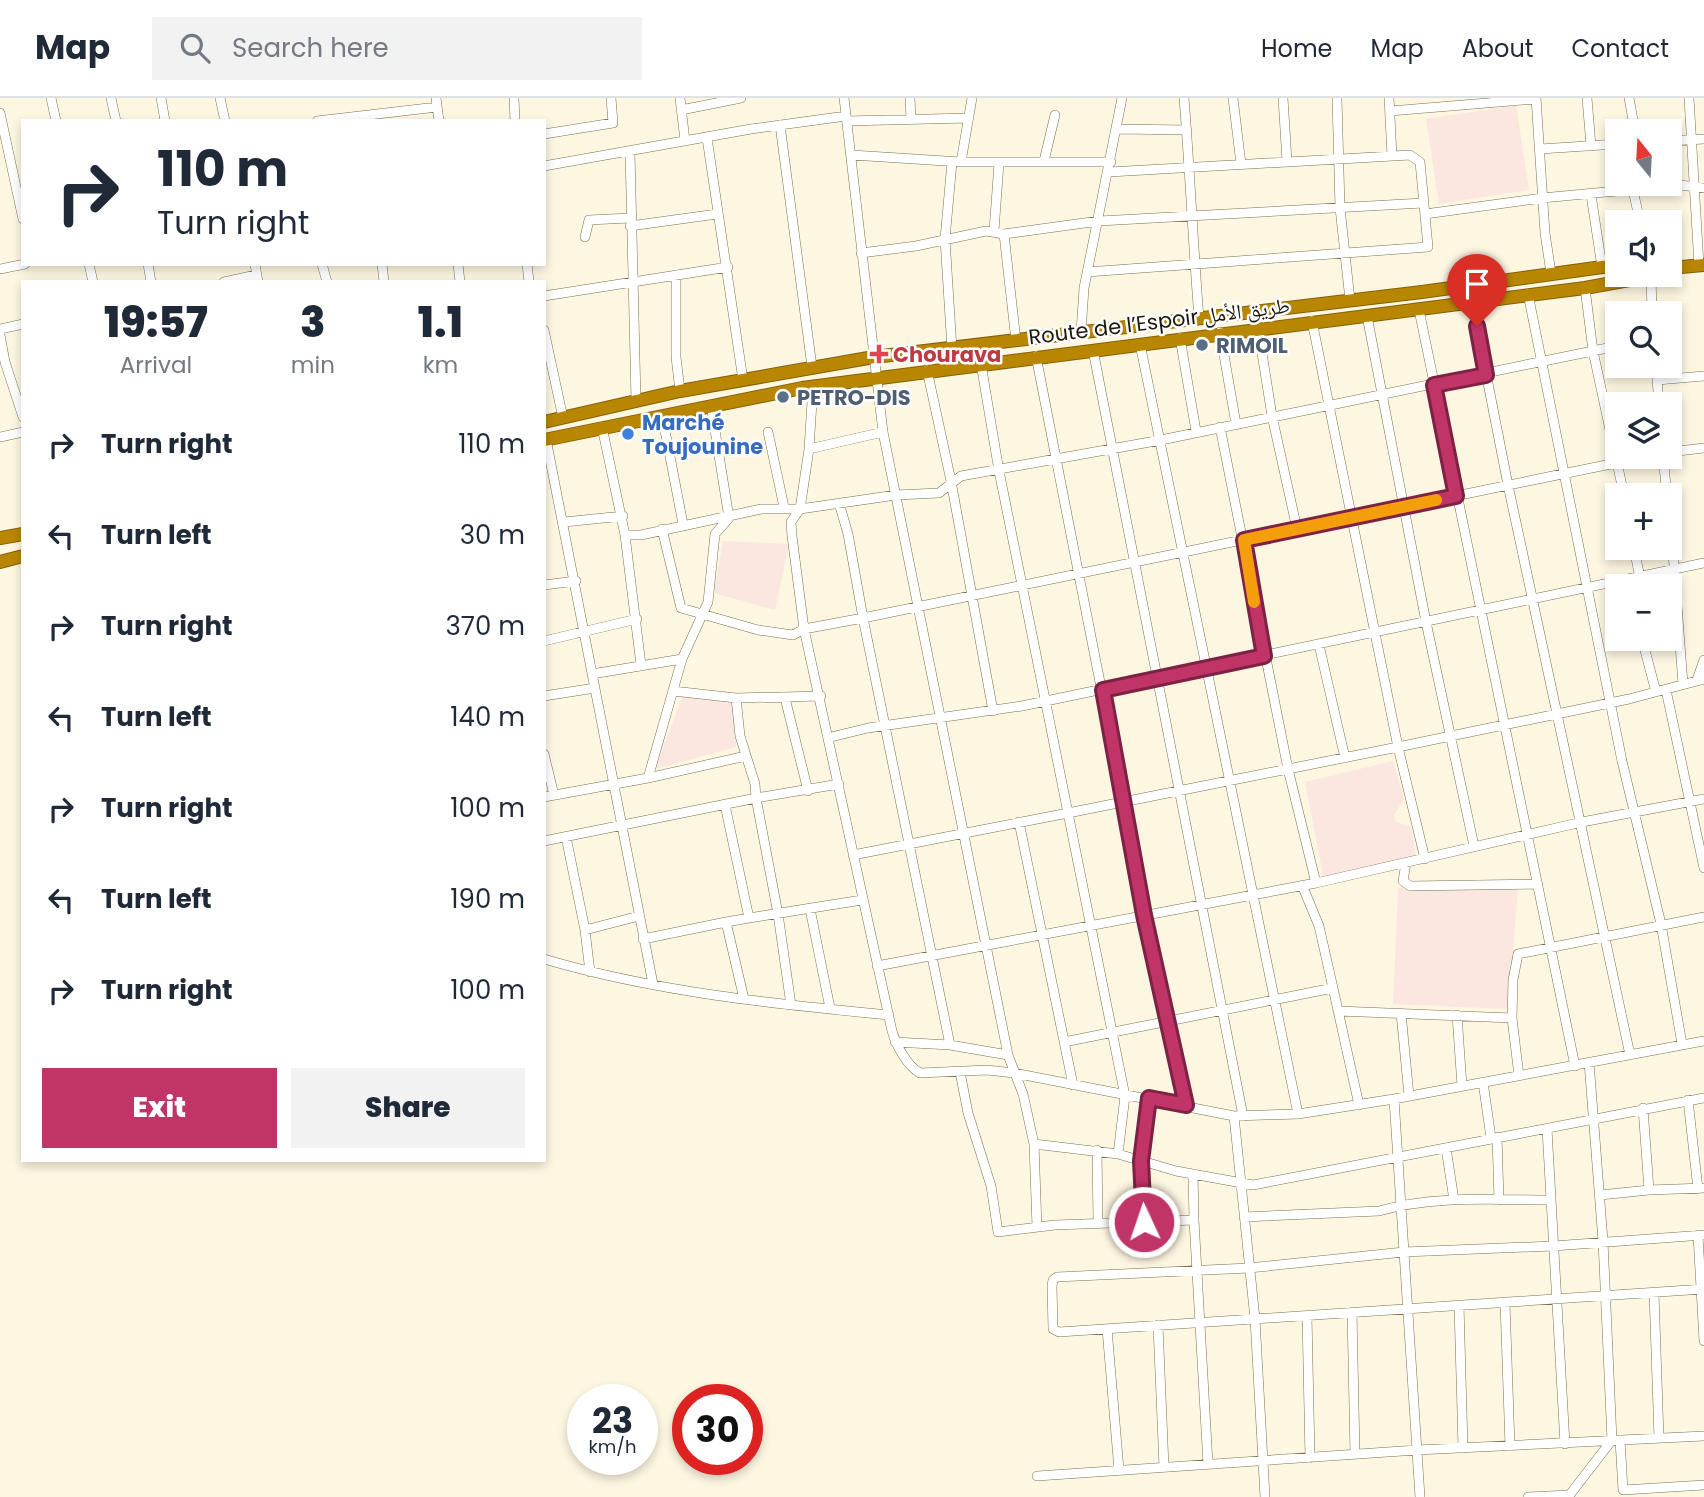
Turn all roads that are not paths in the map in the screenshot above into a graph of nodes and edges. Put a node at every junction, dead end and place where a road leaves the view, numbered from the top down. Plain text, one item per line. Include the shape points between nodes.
1 (51, 98) edge
2 (111, 98) edge
3 (161, 98) edge
4 (220, 98) edge
5 (515, 98) edge
6 (611, 98) edge
7 (680, 98) edge
8 (844, 98) edge
9 (910, 98) edge
10 (972, 98) edge
11 (1122, 98) edge
12 (1184, 98) edge
13 (1233, 98) edge
14 (1283, 98) edge
15 (1337, 98) edge
16 (1389, 98) edge
17 (1536, 98) edge
18 (1587, 98) edge
19 (1629, 98) edge
20 (1689, 98) edge
21 (735, 99) edge
22 (1483, 101) edge
23 (436, 103) edge
24 (1435, 103) edge
25 (681, 110) junction
26 (1390, 111) junction
27 (0, 113) edge
28 (1055, 115) dead end
29 (368, 118) edge
30 (846, 118) junction
31 (969, 118) junction
32 (56, 119) edge
33 (116, 119) edge
34 (166, 119) edge
35 (225, 119) edge
36 (515, 119) edge
37 (911, 119) junction
38 (1633, 119) edge
39 (780, 125) junction
40 (1117, 130) junction
41 (1187, 130) junction
42 (546, 134) edge
43 (707, 138) junction
44 (1692, 139) junction
45 (1704, 139) edge
46 (1682, 140) edge
47 (685, 141) junction
48 (1605, 145) edge
49 (1591, 146) junction
50 (1539, 149) junction
51 (630, 152) junction
52 (852, 155) junction
53 (1392, 156) junction
54 (1340, 159) junction
55 (1044, 161) junction
56 (1287, 161) junction
57 (956, 162) junction
58 (999, 163) junction
59 (1241, 164) junction
60 (546, 166) edge
61 (1110, 167) junction
62 (1190, 167) junction
63 (1682, 186) edge
64 (1693, 186) junction
65 (1704, 188) edge
66 (1605, 192) edge
67 (1591, 195) junction
68 (1542, 198) junction
69 (1423, 203) junction
70 (1340, 208) junction
71 (21, 210) edge
72 (717, 214) junction
73 (1425, 214) junction
74 (1190, 216) junction
75 (1099, 221) junction
76 (630, 222) junction
77 (999, 232) junction
78 (585, 237) dead end
79 (945, 239) junction
80 (861, 253) junction
81 (1343, 255) junction
82 (1194, 264) junction
83 (21, 265) edge
84 (1701, 265) edge
85 (728, 267) junction
86 (1602, 267) junction
87 (1605, 267) edge
88 (1682, 267) edge
89 (0, 269) edge
90 (1087, 272) junction
91 (1551, 273) junction
92 (677, 275) junction
93 (633, 282) junction
94 (1605, 284) edge
95 (1585, 288) junction
96 (1528, 294) junction
97 (546, 296) edge
98 (1350, 300) junction
99 (1472, 302) junction
100 (1419, 310) junction
101 (1367, 316) junction
102 (1199, 318) junction
103 (1312, 321) junction
104 (21, 324) edge
105 (1258, 328) junction
106 (0, 329) edge
107 (1081, 332) junction
108 (1220, 332) junction
109 (0, 335) edge
110 (1180, 338) junction
111 (546, 339) edge
112 (1016, 341) junction
113 (1140, 344) junction
114 (1605, 348) edge
115 (952, 349) junction
116 (1093, 349) junction
117 (1593, 351) junction
118 (1036, 356) junction
119 (874, 357) junction
120 (1541, 363) junction
121 (981, 364) junction
122 (812, 367) junction
123 (927, 370) junction
124 (1486, 375) junction
125 (1704, 376) edge
126 (877, 379) junction
127 (743, 380) junction
128 (1657, 380) joint
129 (18, 384) edge
130 (1434, 385) junction
131 (813, 386) junction
132 (680, 391) junction
133 (1658, 392) edge
134 (1381, 395) junction
135 (636, 400) junction
136 (21, 404) edge
137 (712, 405) junction
138 (1328, 406) junction
139 (1605, 407) edge
140 (662, 415) junction
141 (1272, 416) junction
142 (563, 418) junction
143 (546, 422) edge
144 (1236, 424) junction
145 (602, 427) junction
146 (1220, 427) junction
147 (1196, 431) junction
148 (768, 432) dead end
149 (883, 432) junction
150 (21, 433) edge
151 (0, 438) edge
152 (546, 440) edge
153 (1161, 440) junction
154 (546, 445) edge
155 (1704, 448) edge
156 (809, 449) junction
157 (1110, 449) junction
158 (1682, 451) edge
159 (1056, 459) junction
160 (1605, 465) edge
161 (999, 471) junction
162 (1564, 474) junction
163 (951, 481) junction
164 (1508, 485) junction
165 (557, 495) junction
166 (895, 495) junction
167 (1456, 496) junction
168 (546, 497) edge
169 (839, 503) junction
170 (1403, 507) junction
171 (784, 508) junction
172 (800, 509) junction
173 (623, 516) junction
174 (1351, 516) junction
175 (729, 518) junction
176 (564, 522) junction
177 (683, 524) junction
178 (662, 529) junction
179 (1297, 529) junction
180 (21, 534) edge
181 (625, 536) junction
182 (0, 538) edge
183 (1244, 540) junction
184 (1184, 553) junction
185 (21, 557) edge
186 (1672, 560) edge
187 (0, 562) edge
188 (1704, 563) edge
189 (1133, 564) junction
190 (1672, 570) junction
191 (1078, 574) junction
192 (1656, 574) edge
193 (576, 581) junction
194 (1022, 584) junction
195 (546, 585) edge
196 (1605, 586) edge
197 (1586, 589) junction
198 (971, 596) junction
199 (1532, 600) junction
200 (920, 607) junction
201 (1481, 611) junction
202 (704, 614) junction
203 (863, 618) junction
204 (637, 619) junction
205 (1426, 622) junction
206 (804, 628) junction
207 (585, 631) junction
208 (1373, 633) junction
209 (546, 641) edge
210 (1319, 645) junction
211 (1646, 651) edge
212 (1264, 656) junction
213 (682, 659) junction
214 (1704, 660) edge
215 (642, 665) junction
216 (1205, 666) junction
217 (592, 674) junction
218 (1155, 677) junction
219 (1700, 680) edge
220 (1683, 684) junction
221 (595, 688) junction
222 (1103, 690) junction
223 (673, 691) junction
224 (1661, 691) junction
225 (546, 696) edge
226 (821, 696) junction
227 (736, 698) junction
228 (785, 698) junction
229 (1047, 701) junction
230 (1610, 702) junction
231 (993, 711) junction
232 (1559, 714) junction
233 (940, 720) junction
234 (1505, 724) junction
235 (886, 727) junction
236 (1450, 735) junction
237 (831, 737) junction
238 (1398, 747) junction
239 (746, 756) junction
240 (1345, 758) junction
241 (1288, 769) junction
242 (546, 771) edge
243 (648, 778) junction
244 (1231, 782) junction
245 (839, 784) junction
246 (612, 786) junction
247 (808, 791) junction
248 (1179, 792) junction
249 (549, 796) edge
250 (756, 798) junction
251 (1704, 799) edge
252 (1125, 803) junction
253 (1688, 803) junction
254 (725, 805) junction
255 (1633, 812) junction
256 (1068, 813) junction
257 (1019, 822) junction
258 (1581, 822) junction
259 (621, 826) junction
260 (964, 834) junction
261 (1528, 834) junction
262 (566, 837) junction
263 (546, 841) edge
264 (909, 844) junction
265 (1474, 846) junction
266 (853, 855) junction
267 (1425, 859) junction
268 (1406, 863) junction
269 (1704, 868) edge
270 (1316, 883) junction
271 (1538, 884) junction
272 (1302, 885) junction
273 (1252, 894) junction
274 (862, 900) junction
275 (1200, 904) junction
276 (810, 909) junction
277 (778, 914) junction
278 (1144, 915) junction
279 (639, 916) junction
280 (1704, 917) edge
281 (749, 918) junction
282 (726, 922) junction
283 (1661, 924) junction
284 (1089, 925) junction
285 (585, 930) junction
286 (1040, 934) junction
287 (1605, 935) junction
288 (643, 939) junction
289 (986, 945) junction
290 (1551, 946) junction
291 (932, 956) junction
292 (546, 960) edge
293 (877, 966) junction
294 (590, 972) junction
295 (653, 984) junction
296 (1333, 988) junction
297 (744, 999) junction
298 (1274, 1001) junction
299 (791, 1005) junction
300 (830, 1008) junction
301 (1221, 1011) junction
302 (1338, 1011) junction
303 (1401, 1013) junction
304 (889, 1016) junction
305 (1457, 1016) junction
306 (1512, 1018) junction
307 (1168, 1021) junction
308 (1115, 1032) junction
309 (1704, 1041) edge
310 (895, 1042) junction
311 (1064, 1042) junction
312 (1682, 1044) junction
313 (950, 1045) junction
314 (1008, 1055) junction
315 (1630, 1055) junction
316 (1589, 1062) junction
317 (1575, 1066) junction
318 (960, 1072) junction
319 (1014, 1073) junction
320 (1520, 1076) junction
321 (1483, 1082) junction
322 (1073, 1085) junction
323 (1462, 1086) junction
324 (1125, 1096) junction
325 (1409, 1096) junction
326 (1149, 1098) junction
327 (1704, 1098) edge
328 (1394, 1099) junction
329 (1688, 1100) junction
330 (1186, 1105) junction
331 (1359, 1105) junction
332 (1643, 1108) junction
333 (1298, 1114) junction
334 (1239, 1116) junction
335 (1594, 1118) junction
336 (1547, 1129) junction
337 (1494, 1138) junction
338 (1034, 1144) junction
339 (1446, 1148) junction
340 (1097, 1150) junction
341 (1118, 1154) junction
342 (1398, 1159) junction
343 (1141, 1161) junction
344 (1193, 1174) junction
345 (1241, 1183) junction
346 (1701, 1188) edge
347 (1649, 1190) junction
348 (1600, 1195) junction
349 (1454, 1200) junction
350 (1499, 1200) junction
351 (1550, 1200) junction
352 (1401, 1205) junction
353 (1244, 1217) junction
354 (1194, 1220) junction
355 (1144, 1222) junction
356 (1098, 1223) junction
357 (1037, 1227) junction
358 (1701, 1235) edge
359 (1603, 1241) junction
360 (1553, 1246) junction
361 (1404, 1252) junction
362 (1250, 1268) junction
363 (1196, 1271) junction
364 (1702, 1289) edge
365 (1654, 1293) junction
366 (1606, 1296) junction
367 (1557, 1301) junction
368 (1505, 1303) junction
369 (1459, 1305) junction
370 (1407, 1309) junction
371 (1352, 1312) junction
372 (1307, 1316) junction
373 (1255, 1319) junction
374 (1200, 1322) junction
375 (1158, 1325) junction
376 (1107, 1329) junction
377 (1704, 1341) edge
378 (1704, 1436) edge
379 (1659, 1438) junction
380 (1616, 1440) junction
381 (1565, 1444) junction
382 (1510, 1446) junction
383 (1464, 1448) junction
384 (1417, 1450) junction
385 (1355, 1454) junction
386 (1310, 1458) junction
387 (1261, 1461) junction
388 (1208, 1464) junction
389 (1164, 1467) junction
390 (1119, 1470) junction
391 (1037, 1476) dead end
392 (1704, 1485) edge
393 (1623, 1493) edge
394 (1669, 1493) edge
395 (1568, 1496) edge
396 (1265, 1497) edge
397 (1420, 1497) edge
398 (1528, 1497) edge

1 - 32 street
2 - 33 street
3 - 34 street
4 - 35 street
5 - 36 street
6 - 42 street via 612,123
7 - 25 street
8 - 30 street
9 - 37 street
10 - 31 street
11 - 40 street
12 - 41 street
13 - 59 street
14 - 56 street
15 - 54 street
16 - 26 street
17 - 22 street
17 - 50 street
18 - 49 street
19 - 38 street
20 - 44 street
21 - 25 street
22 - 24 street
23 - 29 street
24 - 26 street
25 - 47 street
26 - 53 street
27 - 71 street
28 - 55 street
30 - 37 street
30 - 39 street
30 - 52 street
31 - 37 street
31 - 57 street
39 - 43 street
39 - 122 street
40 - 41 street
40 - 61 street
41 - 62 street
43 - 47 street
43 - 72 street
44 - 45 street
44 - 46 street
44 - 64 street
47 - 51 street
48 - 49 street
49 - 50 street
50 - 68 street
51 - 60 street
51 - 76 street
52 - 57 street
52 - 80 street
53 - 54 street
53 - 69 street via 1410,155 1420,162
54 - 56 street
54 - 70 street
55 - 58 street
55 - 61 street
56 - 59 street
57 - 58 street
57 - 79 street
58 - 77 street
59 - 62 street
61 - 62 street
61 - 75 street
62 - 74 street
63 - 64 street
64 - 65 street
64 - 84 street
66 - 67 street
67 - 68 street
67 - 86 street
68 - 73 street
68 - 91 street
69 - 70 street
69 - 73 street
70 - 74 street
70 - 81 street
72 - 76 street
72 - 85 street
73 - 81 street via 1429,247
74 - 75 street
74 - 82 street
75 - 77 street
75 - 90 street
76 - 78 street via 589,220
76 - 93 street
77 - 79 street
77 - 112 street
79 - 80 street
79 - 115 street
80 - 119 street
81 - 82 street
81 - 98 street
82 - 90 street
82 - 102 street
83 - 89 street
84 - 88 highway
85 - 92 street
85 - 127 street
86 - 87 highway, Route de l’Espoir طريق الأمل
86 - 91 highway, Route de l’Espoir طريق الأمل
90 - 107 street
91 - 98 highway, Route de l’Espoir طريق الأمل
92 - 93 street
92 - 132 street
93 - 97 street
93 - 135 street
94 - 95 highway, Route de l’Espoir طريق الأمل
95 - 96 highway, Route de l’Espoir طريق الأمل
95 - 117 street
96 - 99 highway, Route de l’Espoir طريق الأمل
96 - 120 street
98 - 102 highway, Route de l’Espoir طريق الأمل
99 - 100 highway, Route de l’Espoir طريق الأمل
99 - 124 street
100 - 101 highway, Route de l’Espoir طريق الأمل
100 - 130 street
101 - 103 highway, Route de l’Espoir طريق الأمل
101 - 134 street
102 - 107 highway, Route de l’Espoir طريق الأمل
103 - 105 highway, Route de l’Espoir طريق الأمل
103 - 138 street
104 - 106 street
105 - 108 highway, Route de l’Espoir طريق الأمل
105 - 141 street
107 - 112 highway, Route de l’Espoir طريق الأمل
108 - 110 highway, Route de l’Espoir طريق الأمل
108 - 144 street
109 - 129 street
110 - 113 highway, Route de l’Espoir طريق الأمل
110 - 147 street
111 - 142 street
112 - 115 highway, Route de l’Espoir طريق الأمل
113 - 116 highway, Route de l’Espoir طريق الأمل
113 - 153 street
114 - 117 street
115 - 119 highway, Route de l’Espoir طريق الأمل
116 - 118 highway, Route de l’Espoir طريق الأمل
116 - 157 street
117 - 120 street
117 - 139 street
118 - 121 highway, Route de l’Espoir طريق الأمل
118 - 159 street
119 - 122 highway, Route de l’Espoir طريق الأمل
119 - 126 street
120 - 124 street
120 - 162 street
121 - 123 highway, Route de l’Espoir طريق الأمل
121 - 161 street
122 - 127 highway, Route de l’Espoir طريق الأمل
123 - 126 highway, Route de l’Espoir طريق الأمل
123 - 163 street
124 - 130 street
124 - 164 street
125 - 128 street
126 - 131 highway, Route de l’Espoir طريق الأمل
126 - 149 street
127 - 132 highway, Route de l’Espoir طريق الأمل
128 - 133 street
129 - 136 street
130 - 134 street
130 - 167 street
131 - 137 highway, Route de l’Espoir طريق الأمل
131 - 156 street
132 - 135 highway, Route de l’Espoir طريق الأمل
134 - 138 street
134 - 170 street
135 - 142 highway, Route de l’Espoir طريق الأمل
137 - 140 highway, Route de l’Espoir طريق الأمل
137 - 175 street
138 - 141 street
138 - 174 street
140 - 145 highway, Route de l’Espoir طريق الأمل
140 - 177 street
141 - 144 street
141 - 179 street
142 - 143 highway, Route de l’Espoir طريق الأمل
144 - 146 street
145 - 152 highway, Route de l’Espoir طريق الأمل
145 - 173 street
146 - 147 street
146 - 183 street
147 - 153 street
148 - 171 street
149 - 156 street
149 - 166 street
150 - 151 street
153 - 157 street
153 - 184 street
154 - 165 street
155 - 158 street
156 - 172 street
157 - 159 street
157 - 189 street
159 - 161 street
159 - 191 street
160 - 162 street
161 - 163 street
161 - 194 street
162 - 164 street
162 - 197 street
163 - 166 street via 945,491
163 - 198 street
164 - 167 street
164 - 199 street
165 - 168 street
165 - 176 street
166 - 169 street
166 - 200 street
167 - 170 street
167 - 201 street
169 - 172 street
169 - 203 street
170 - 174 street
170 - 205 street
171 - 172 street
171 - 175 street
172 - 206 street via 791,528
173 - 176 street
173 - 181 street
174 - 179 street
174 - 208 street
175 - 177 street
175 - 202 street via 715,534
176 - 193 street
177 - 178 street
178 - 181 street
178 - 202 street via 681,608
179 - 183 street
180 - 182 highway
181 - 204 street
183 - 184 street
183 - 212 street
184 - 189 street
184 - 216 street
185 - 187 highway
186 - 190 street
188 - 190 street
189 - 191 street
189 - 218 street
190 - 192 street
190 - 220 street
191 - 194 street
191 - 222 street
193 - 195 street
193 - 207 street
194 - 198 street
194 - 229 street
196 - 197 street
197 - 199 street
197 - 230 street
198 - 200 street
198 - 231 street
199 - 201 street
199 - 232 street
200 - 203 street
200 - 233 street
201 - 205 street
201 - 234 street
202 - 206 street via 785,634
202 - 213 street
203 - 206 street
203 - 235 street
204 - 207 street
204 - 215 street
205 - 208 street
205 - 236 street
206 - 226 street
207 - 209 street
207 - 217 street
208 - 210 street
208 - 238 street
210 - 212 street
210 - 240 street
211 - 224 street
212 - 216 street
212 - 241 street
213 - 215 street
213 - 223 street
214 - 219 street
215 - 217 street
216 - 218 street
216 - 244 street
217 - 221 street
218 - 222 street
218 - 248 street
219 - 220 street
220 - 224 street
221 - 225 street
221 - 246 street
222 - 229 street
222 - 252 street
223 - 227 street
223 - 243 street
224 - 230 street
224 - 253 street
226 - 228 street
226 - 237 street
227 - 228 street
227 - 239 street
228 - 247 street
229 - 231 street
229 - 256 street
230 - 232 street
230 - 255 street
231 - 233 street
232 - 234 street
232 - 258 street
233 - 235 street
233 - 260 street
234 - 236 street
234 - 261 street
235 - 237 street
235 - 264 street
236 - 238 street
236 - 265 street
237 - 245 street
238 - 240 street
238 - 267 street
239 - 243 street
239 - 250 street
240 - 241 street
241 - 244 street
241 - 270 street
242 - 249 street
243 - 246 street
244 - 248 street
244 - 273 street
245 - 247 street
245 - 266 street
246 - 249 street
246 - 259 street
247 - 250 street
248 - 252 street
248 - 275 street
250 - 254 street
250 - 277 street
251 - 253 street
252 - 256 street
252 - 278 street
253 - 255 street
253 - 269 street
254 - 259 street
254 - 281 street
255 - 258 street
255 - 283 street
256 - 257 street
256 - 284 street
257 - 260 street
257 - 286 street
258 - 261 street
258 - 287 street
259 - 262 street
259 - 279 street
260 - 264 street
260 - 289 street
261 - 265 street
261 - 271 street
262 - 263 street
262 - 285 street
264 - 266 street
264 - 291 street
265 - 267 street
266 - 274 street
267 - 268 street
268 - 270 street
268 - 271 street via 1403,881 1410,886
270 - 272 street
271 - 290 street
272 - 273 street
272 - 296 street via 1319,926
273 - 275 street
273 - 298 street
274 - 276 street
274 - 293 street
275 - 278 street
275 - 301 street
276 - 277 street
276 - 300 street
277 - 281 street
277 - 299 street
278 - 284 street
278 - 307 street
279 - 285 street
279 - 288 street
280 - 283 street
281 - 282 street
282 - 288 street
282 - 297 street
283 - 287 street
283 - 312 street
284 - 286 street
284 - 308 street
285 - 294 street
286 - 289 street
286 - 311 street
287 - 290 street
287 - 315 street
288 - 295 street
289 - 291 street
289 - 314 street
290 - 306 street via 1518,954
290 - 317 street
291 - 293 street
291 - 313 street
292 - 294 street
293 - 304 street
294 - 295 street
295 - 297 street
296 - 298 street
296 - 302 street
297 - 299 street
298 - 301 street
298 - 333 street
299 - 300 street
300 - 304 street
301 - 307 street
301 - 334 street
302 - 303 street
302 - 331 street
303 - 305 street
303 - 325 street
304 - 310 street
305 - 306 street
305 - 323 street
306 - 320 street
307 - 308 street
307 - 330 street
308 - 311 street
308 - 324 street
309 - 312 street
310 - 313 street
310 - 318 street via 920,1073
311 - 322 street
312 - 315 street
313 - 314 street
314 - 319 street
315 - 316 street
316 - 317 street
316 - 335 street
317 - 320 street
318 - 319 street
318 - 357 street via 991,1186 997,1230
319 - 322 street
319 - 338 street
320 - 321 street
321 - 323 street
321 - 337 street
322 - 324 street
323 - 325 street
324 - 326 street
324 - 341 street
325 - 328 street
326 - 330 street
326 - 343 street
327 - 329 street
328 - 331 street
328 - 342 street
329 - 332 street
329 - 346 street
330 - 334 street
331 - 333 street
332 - 335 street
332 - 347 street
333 - 334 street
334 - 345 street
335 - 336 street
335 - 348 street
336 - 337 street
336 - 351 street
337 - 339 street
337 - 350 street
338 - 340 street
338 - 357 street
339 - 342 street
339 - 349 street
340 - 341 street
340 - 356 street
341 - 343 street
342 - 345 street via 1253,1185
342 - 352 street
343 - 344 street
343 - 355 street
344 - 345 street
344 - 354 street
345 - 353 street
346 - 347 street
347 - 348 street
348 - 359 street
349 - 350 street
349 - 352 street
350 - 351 street
351 - 360 street
352 - 353 street via 1379,1211
352 - 361 street
353 - 362 street
354 - 355 street
354 - 363 street
355 - 356 street
356 - 357 street
358 - 359 street
358 - 364 street
359 - 360 street
359 - 366 street
360 - 361 street
360 - 367 street
361 - 362 street
361 - 370 street
362 - 363 street
362 - 373 street
363 - 374 street
363 - 376 street via 1053,1280 1055,1331
364 - 365 street
364 - 377 street
365 - 366 street
365 - 379 street
366 - 367 street
366 - 380 street
367 - 368 street
367 - 381 street
368 - 369 street
368 - 382 street
369 - 370 street
369 - 383 street
370 - 371 street
370 - 384 street
371 - 372 street
371 - 385 street
372 - 373 street
372 - 386 street
373 - 374 street
373 - 387 street
374 - 375 street
374 - 388 street
375 - 376 street
375 - 389 street
376 - 390 street
378 - 379 street
379 - 380 street
380 - 381 street
380 - 393 street
380 - 395 street
381 - 382 street
382 - 383 street
383 - 384 street
384 - 385 street
384 - 397 street
385 - 386 street
386 - 387 street
387 - 388 street
387 - 396 street
388 - 389 street
389 - 390 street
390 - 391 street
392 - 394 street
393 - 394 street
395 - 398 street

